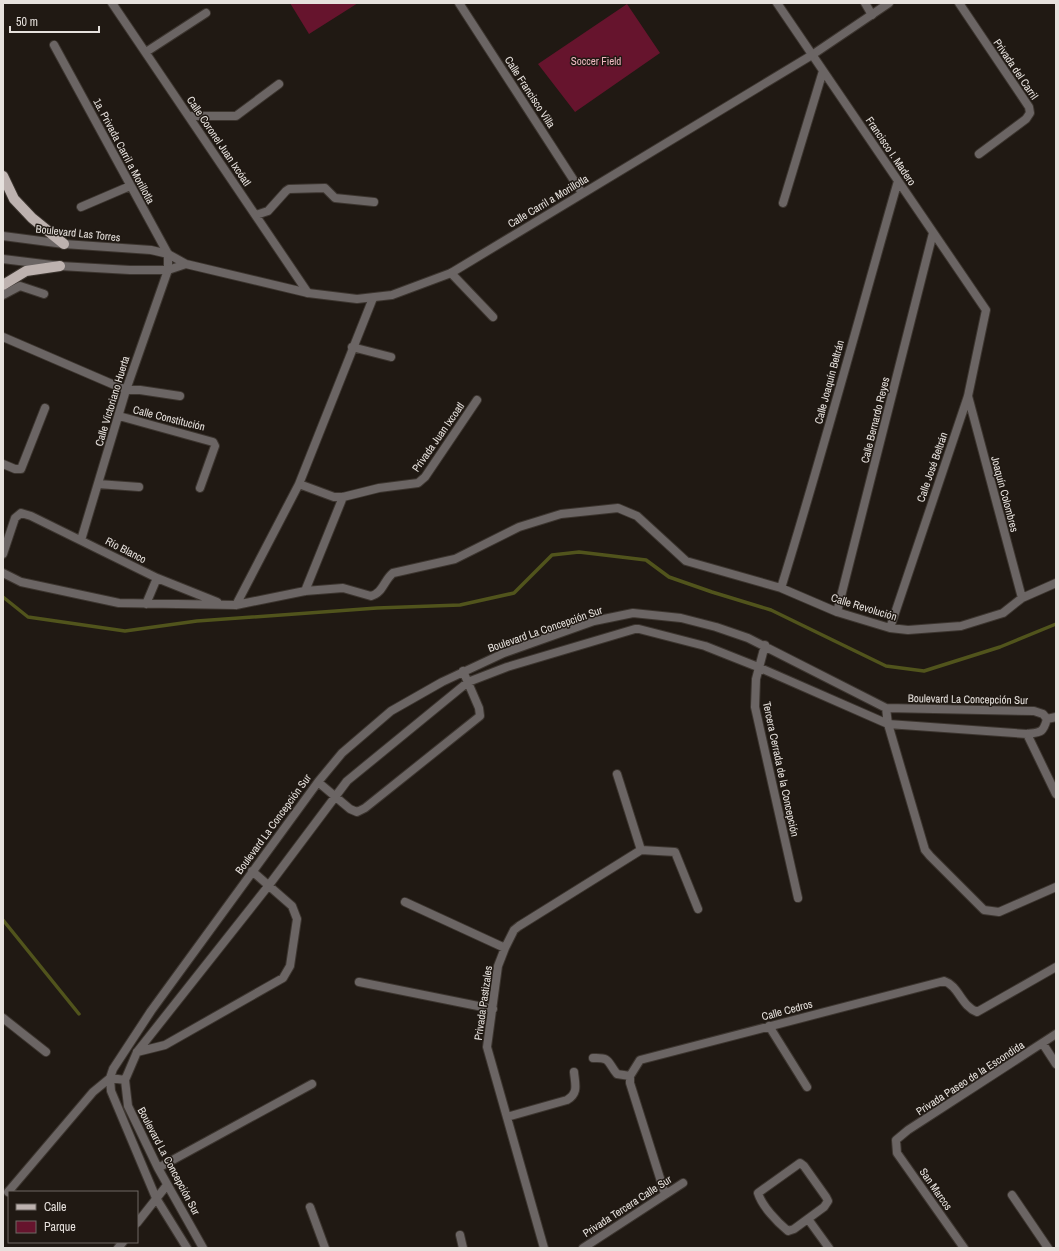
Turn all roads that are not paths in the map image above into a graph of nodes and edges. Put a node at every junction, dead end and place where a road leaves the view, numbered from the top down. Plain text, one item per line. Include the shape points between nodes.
1 (112, 3) edge
2 (459, 3) edge
3 (777, 3) edge
4 (865, 3) edge
5 (889, 3) edge
6 (959, 3) edge
7 (206, 13) dead end
8 (872, 15) junction
9 (54, 44) dead end
10 (146, 52) junction
11 (812, 54) junction
12 (824, 71) junction
13 (279, 84) dead end
14 (189, 116) junction
15 (979, 154) dead end
16 (3, 176) edge
17 (898, 181) junction
18 (130, 186) junction
19 (582, 193) junction
20 (374, 202) dead end
21 (783, 203) dead end
22 (81, 207) dead end
23 (256, 215) junction
24 (932, 233) junction
25 (3, 236) edge
26 (64, 244) junction
27 (151, 250) joint
28 (168, 254) junction
29 (3, 259) edge
30 (186, 264) junction
31 (60, 266) junction
32 (168, 270) junction
33 (451, 273) junction
34 (3, 285) edge
35 (308, 293) junction
36 (44, 294) dead end
37 (3, 295) edge
38 (373, 298) junction
39 (986, 310) joint
40 (493, 317) dead end
41 (3, 337) edge
42 (352, 347) junction
43 (391, 357) dead end
44 (126, 390) junction
45 (180, 396) dead end
46 (968, 396) junction
47 (477, 400) dead end
48 (45, 408) dead end
49 (119, 416) junction
50 (3, 464) edge
51 (98, 484) junction
52 (299, 484) junction
53 (139, 488) dead end
54 (200, 488) dead end
55 (343, 496) junction
56 (81, 540) junction
57 (3, 554) edge
58 (3, 573) edge
59 (157, 578) junction
60 (1056, 583) edge
61 (781, 588) junction
62 (305, 591) junction
63 (1022, 598) junction
64 (146, 604) junction
65 (222, 604) junction
66 (236, 605) junction
67 (837, 612) junction
68 (890, 628) junction
69 (765, 645) junction
70 (758, 667) junction
71 (463, 671) junction
72 (468, 682) junction
73 (886, 708) junction
74 (1056, 717) edge
75 (1047, 719) junction
76 (888, 724) junction
77 (1027, 734) junction
78 (617, 774) dead end
79 (318, 782) junction
80 (1056, 794) edge
81 (335, 796) junction
82 (641, 850) junction
83 (252, 872) junction
84 (269, 885) junction
85 (1056, 887) edge
86 (798, 898) dead end
87 (405, 902) dead end
88 (698, 909) dead end
89 (505, 948) junction
90 (1056, 967) edge
91 (360, 982) dead end
92 (493, 1009) junction
93 (3, 1018) edge
94 (769, 1026) junction
95 (1056, 1034) edge
96 (1043, 1044) junction
97 (46, 1052) dead end
98 (137, 1052) junction
99 (593, 1058) dead end
100 (1056, 1064) edge
101 (574, 1072) dead end
102 (630, 1076) junction
103 (110, 1078) junction
104 (125, 1080) junction
105 (312, 1084) dead end
106 (807, 1087) dead end
107 (507, 1117) junction
108 (896, 1140) joint
109 (158, 1168) junction
110 (682, 1182) dead end
111 (167, 1185) junction
112 (9, 1191) edge
113 (665, 1194) junction
114 (1012, 1195) dead end
115 (156, 1198) junction
116 (310, 1207) dead end
117 (808, 1218) junction
118 (138, 1222) edge
119 (460, 1235) dead end
120 (186, 1248) edge
121 (203, 1248) edge
122 (325, 1248) edge
123 (463, 1248) edge
124 (544, 1248) edge
125 (583, 1248) edge
126 (829, 1248) edge
127 (964, 1248) edge
128 (1048, 1248) edge

1 - 10 street, Calle Coronel Juan Ixcóatl
2 - 19 street, Calle Francisco Villa
3 - 11 street, Francisco I. Madero
4 - 8 street
5 - 8 street, Calle Carril a Morillotla
6 - 15 street, Privada del Carril via 1029,107 1030,113 1026,119
7 - 10 street
8 - 11 street, Calle Carril a Morillotla
9 - 18 street, 1a. Privada Carril a Morillotla
10 - 14 street, Calle Coronel Juan Ixcóatl
11 - 12 street, Francisco I. Madero
11 - 19 street, Calle Carril a Morillotla
12 - 17 street, Francisco I. Madero
12 - 21 street
13 - 14 street via 236,116
14 - 23 street, Calle Coronel Juan Ixcóatl
16 - 26 main road via 14,199 32,218
17 - 24 street, Francisco I. Madero
17 - 61 street, Calle Joaquín Beltrán via 814,481
18 - 22 street
18 - 28 street, 1a. Privada Carril a Morillotla
19 - 33 street, Calle Carril a Morillotla
20 - 23 street via 335,198 325,188 289,189 268,210
23 - 35 street, Calle Coronel Juan Ixcóatl
24 - 39 street, Francisco I. Madero
24 - 67 street, Calle Bernardo Reyes
25 - 26 street, Boulevard Las Torres
26 - 27 street, Boulevard Las Torres
27 - 28 street, Calle Carril a Morillotla
28 - 30 street, Calle Carril a Morillotla
28 - 32 street, 1a. Privada Carril a Morillotla
29 - 31 street
30 - 32 street
30 - 35 street, Calle Carril a Morillotla
31 - 32 street
31 - 34 main road via 26,271
32 - 44 street, Calle Victoriano Huerta
33 - 38 street, Calle Carril a Morillotla via 392,295
33 - 40 street
35 - 38 street, Calle Carril a Morillotla via 357,299
36 - 37 street via 20,286
38 - 42 street
39 - 46 street, Calle José Beltrán
41 - 44 street, Calle Constitución
42 - 43 street
42 - 52 street
44 - 45 street
44 - 49 street, Calle Victoriano Huerta
46 - 63 street, Joaquín Colombres
46 - 68 street, Calle José Beltrán
47 - 55 street, Privada Juan Ixcoatl via 425,477 418,482
48 - 50 street via 21,469
49 - 51 street, Calle Victoriano Huerta
49 - 54 street, Calle Constitución via 213,442 215,446
51 - 53 street
51 - 56 street, Calle Victoriano Huerta
52 - 55 street, Privada Juan Ixcoatl via 334,497
52 - 66 street
55 - 62 street
56 - 57 street, Río Blanco via 21,513 15,518
56 - 59 street, Río Blanco
58 - 64 street via 21,582 118,603
59 - 64 street
59 - 65 street, Río Blanco
60 - 63 street, Calle Revolución
61 - 62 street, Calle Revolución via 686,561 637,516 618,508 562,514 519,527 455,559 393,573 376,595 371,596 343,588
61 - 67 street, Calle Revolución
62 - 66 street
63 - 68 street, Calle Revolución via 1003,613 961,626 908,630
64 - 65 street
65 - 66 street
67 - 68 street, Calle Revolución
69 - 70 street, Tercera Cerrada de la Concepción
69 - 71 street, Boulevard La Concepción Sur via 716,627 681,618 633,614 594,621 504,653
69 - 73 street, Boulevard La Concepción Sur
70 - 72 street, Boulevard La Concepción Sur via 705,646 635,629 507,667
70 - 76 street, Boulevard La Concepción Sur
70 - 86 street, Tercera Cerrada de la Concepción via 755,707
71 - 72 street
71 - 79 street, Boulevard La Concepción Sur via 392,711 342,753
72 - 81 street, Boulevard La Concepción Sur via 347,781
72 - 81 street via 479,708 480,716 474,722 365,808 357,812
73 - 75 street, Boulevard La Concepción Sur via 1034,711
73 - 76 street
74 - 75 street
75 - 77 street, Boulevard La Concepción Sur via 1041,732
76 - 77 street, Boulevard La Concepción Sur
76 - 85 street via 924,850 984,910 999,912
77 - 80 street
78 - 82 street
79 - 81 street
79 - 83 street, Boulevard La Concepción Sur
81 - 84 street, Boulevard La Concepción Sur
82 - 88 street via 674,852
82 - 89 street, Privada Pastizales via 518,926
83 - 84 street
83 - 103 street, Boulevard La Concepción Sur via 151,1011 113,1069
84 - 98 street, Boulevard La Concepción Sur
84 - 98 street via 292,906 297,919 290,966 283,978 165,1045
87 - 89 street
89 - 92 street, Privada Pastizales via 498,966
90 - 94 street, Calle Cedros via 976,1012 969,1009 952,983 944,981
91 - 92 street
92 - 107 street, Privada Pastizales via 487,1047
93 - 97 street
94 - 102 street, Calle Cedros via 640,1060
94 - 106 street
95 - 96 street, Privada Paseo de la Escondida
96 - 100 street
96 - 108 street, Privada Paseo de la Escondida
98 - 104 street, Boulevard La Concepción Sur
99 - 102 street via 604,1057 617,1074
101 - 107 street via 576,1092 573,1097
102 - 113 street
103 - 104 street
103 - 112 street via 93,1092
103 - 115 street, Boulevard La Concepción Sur via 111,1091
104 - 109 street, Boulevard La Concepción Sur via 128,1106
105 - 109 street
107 - 124 street, Privada Pastizales
108 - 127 street, San Marcos via 896,1153
109 - 111 street, Boulevard La Concepción Sur
110 - 113 street, Privada Tercera Calle Sur
111 - 115 street
111 - 121 street, Boulevard La Concepción Sur
113 - 125 street, Privada Tercera Calle Sur
114 - 128 street
115 - 118 street
115 - 120 street, Boulevard La Concepción Sur
116 - 122 street
117 - 117 street via 828,1201 800,1163 758,1193 764,1204 788,1230 794,1229
117 - 126 street
119 - 123 street

